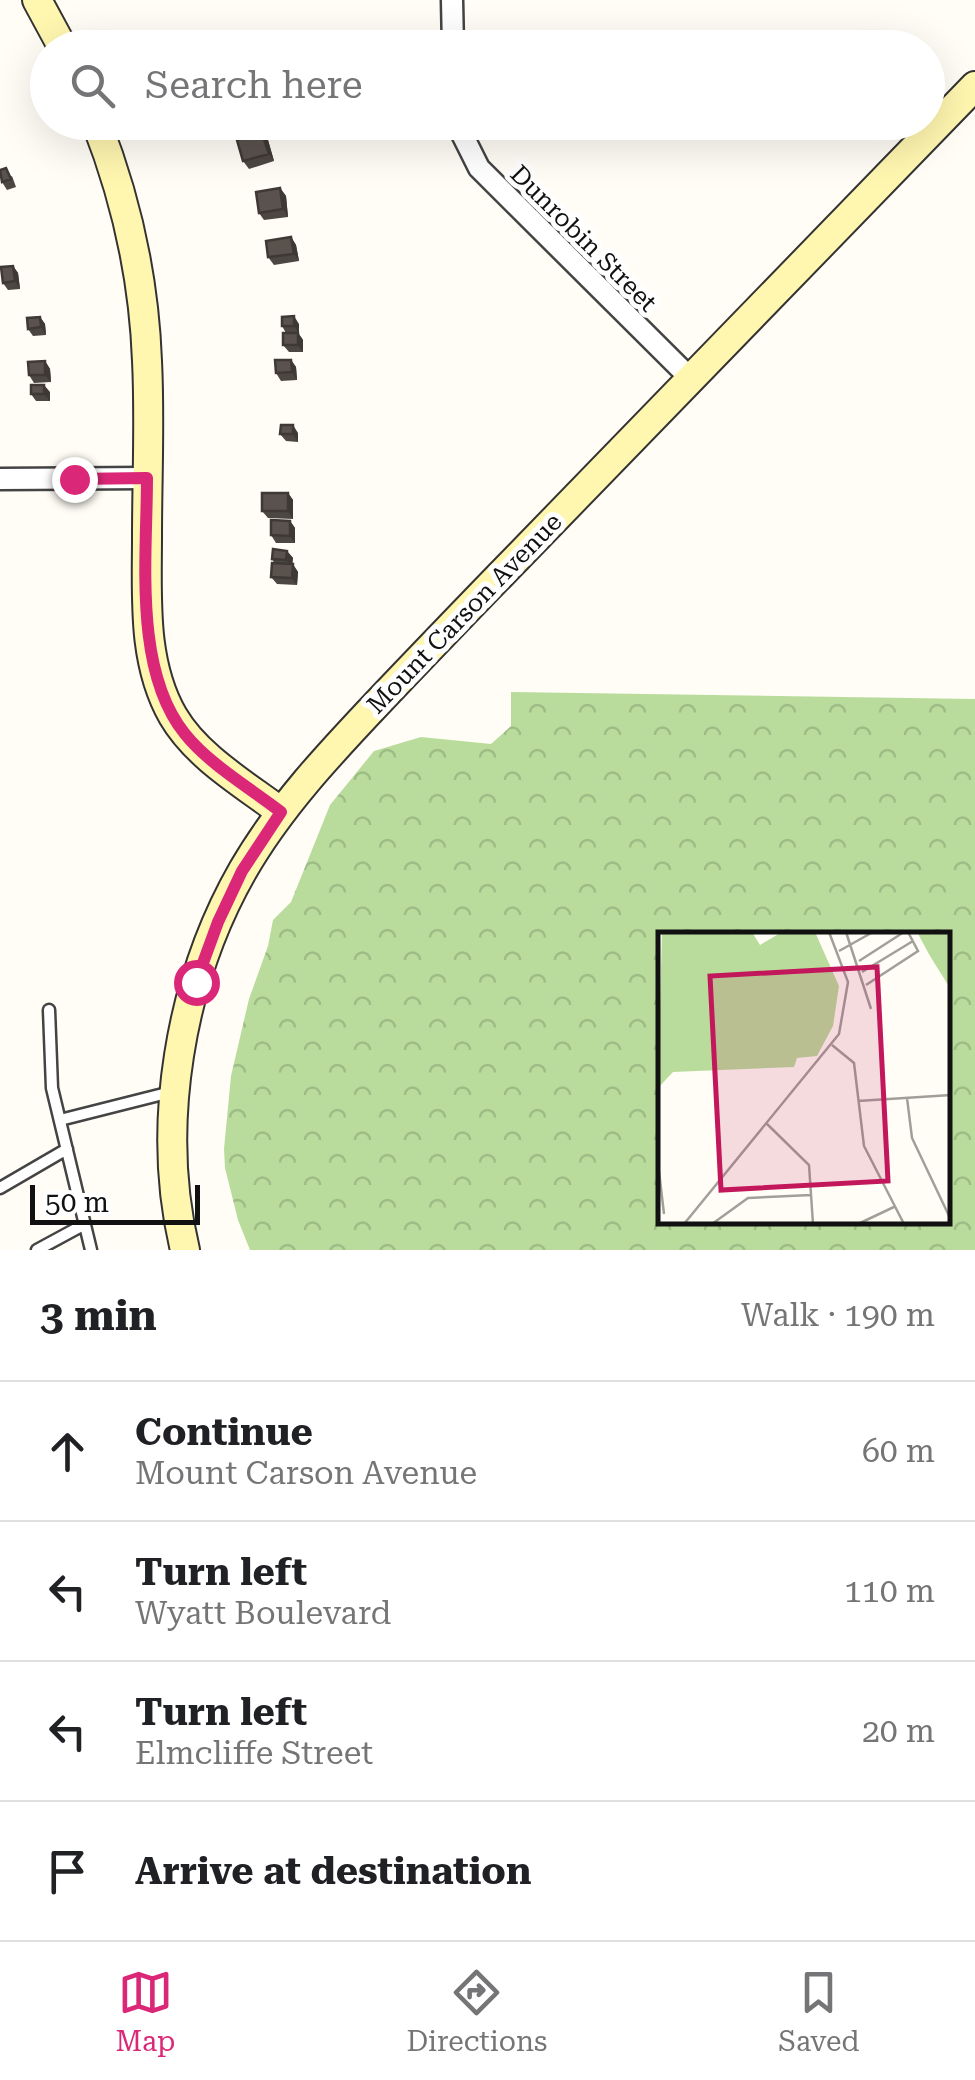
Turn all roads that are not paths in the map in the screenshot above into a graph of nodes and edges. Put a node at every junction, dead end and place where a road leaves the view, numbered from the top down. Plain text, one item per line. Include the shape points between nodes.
1 (37, 0) edge
2 (452, 0) edge
3 (53, 30) edge
4 (452, 30) edge
5 (975, 86) edge
6 (945, 117) edge
7 (102, 140) edge
8 (465, 140) edge
9 (923, 140) edge
10 (691, 379) junction
11 (147, 478) junction
12 (0, 479) edge
13 (281, 812) junction
14 (49, 1010) dead end
15 (175, 1092) junction
16 (60, 1120) junction
17 (67, 1149) junction
18 (0, 1188) edge
19 (85, 1224) junction
20 (38, 1250) edge
21 (91, 1250) edge
22 (185, 1250) edge

1 - 3 main road
2 - 4 street
5 - 6 main road, Mount Carson Avenue
7 - 11 main road via 140,289
8 - 10 street, Dunrobin Street via 479,168
9 - 10 main road, Mount Carson Avenue
10 - 13 main road, Mount Carson Avenue via 368,712
11 - 12 street
11 - 13 main road via 148,628 163,697 198,748
13 - 15 main road, Mount Carson Avenue via 242,871 203,962
14 - 16 lane
15 - 16 lane
15 - 22 main road, Mount Carson Avenue via 174,1172
16 - 17 lane
17 - 18 lane
17 - 19 lane
19 - 20 lane
19 - 21 lane

